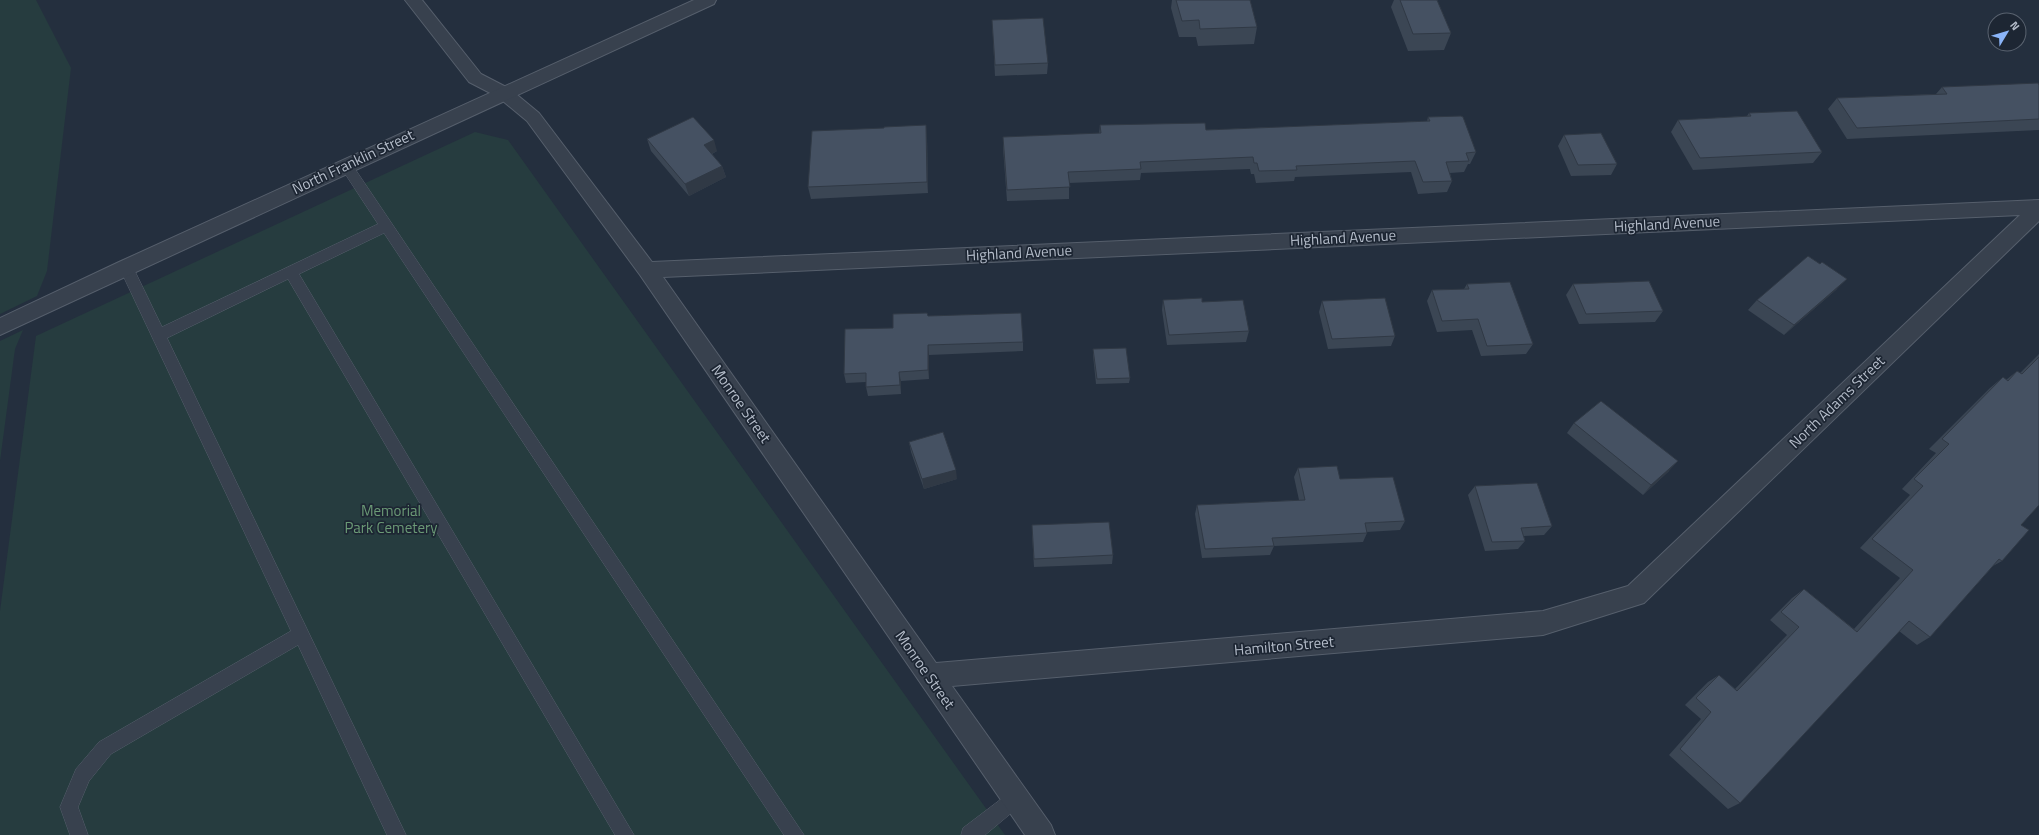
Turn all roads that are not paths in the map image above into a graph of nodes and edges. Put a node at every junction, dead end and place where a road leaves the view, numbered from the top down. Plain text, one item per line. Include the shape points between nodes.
1 (413, 0) edge
2 (708, 0) edge
3 (504, 93) junction
4 (346, 166) junction
5 (2039, 208) edge
6 (386, 226) junction
7 (126, 267) junction
8 (647, 270) junction
9 (291, 272) junction
10 (0, 327) edge
11 (158, 335) junction
12 (1635, 595) joint
13 (301, 634) junction
14 (929, 676) junction
15 (1015, 799) junction
16 (79, 835) edge
17 (397, 835) edge
18 (625, 835) edge
19 (795, 835) edge
20 (970, 835) edge
21 (1041, 835) edge

1 - 3 street, Monroe Street via 475,78
2 - 3 street, North Franklin Street
3 - 4 street, North Franklin Street
3 - 8 street, Monroe Street via 533,117
4 - 6 lane
4 - 7 street, North Franklin Street
5 - 8 street, Highland Avenue
5 - 12 street, North Adams Street
6 - 9 lane
6 - 19 lane
7 - 10 street, North Franklin Street
7 - 11 lane
8 - 14 street, Monroe Street
9 - 11 lane
9 - 18 lane
11 - 13 lane
12 - 14 street, Hamilton Street via 1543,624
13 - 16 lane via 105,748 82,775 69,807
13 - 17 lane
14 - 15 street, Monroe Street
15 - 20 lane
15 - 21 street, Monroe Street

